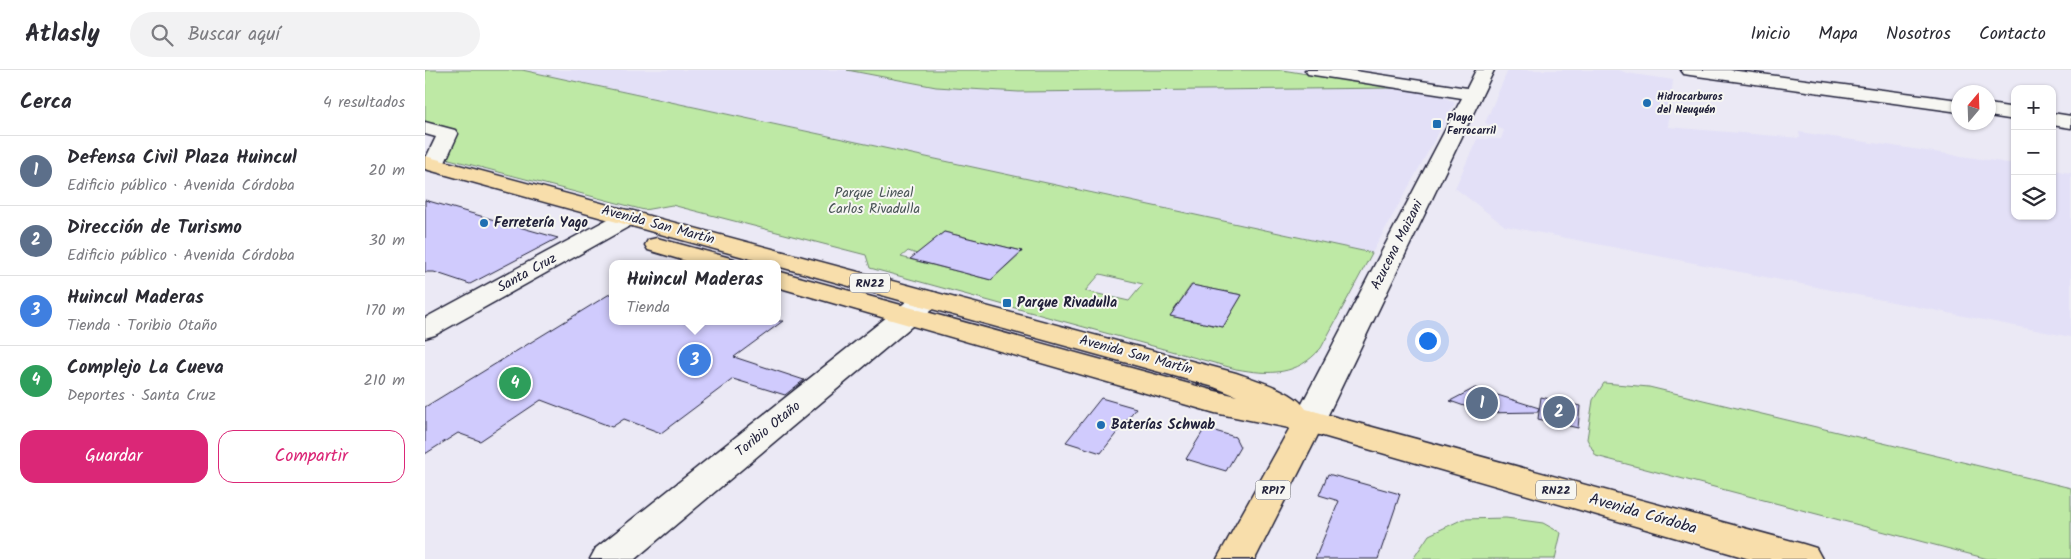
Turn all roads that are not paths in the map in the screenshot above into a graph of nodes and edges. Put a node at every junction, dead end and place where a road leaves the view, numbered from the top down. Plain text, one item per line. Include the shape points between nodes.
1 (1314, 70) edge
2 (1485, 70) edge
3 (1690, 70) edge
4 (1772, 76) edge
5 (1473, 94) junction
6 (1951, 105) edge
7 (1996, 111) edge
8 (2011, 113) edge
9 (2056, 120) edge
10 (2071, 122) edge
11 (425, 128) edge
12 (428, 168) edge
13 (629, 218) junction
14 (606, 230) junction
15 (711, 260) edge
16 (765, 260) edge
17 (781, 265) edge
18 (781, 280) edge
19 (917, 307) junction
20 (425, 329) edge
21 (1309, 420) junction
22 (609, 559) edge
23 (1236, 559) edge
24 (1803, 559) edge

1 - 5 street
2 - 5 street, Azucena Maizani
3 - 4 street
4 - 6 street
5 - 21 street, Azucena Maizani
7 - 8 street
9 - 10 street
11 - 12 street via 448,134
12 - 13 main road, Avenida San Martín / RN22
12 - 14 main road, Avenida San Martín
13 - 14 street, Santa Cruz
13 - 16 main road, Avenida San Martín / RN22
14 - 15 main road, Avenida San Martín
14 - 20 street, Santa Cruz
17 - 19 main road, Avenida San Martín / RN22
18 - 19 main road, Avenida San Martín / RN22
19 - 21 main road, Avenida San Martín / RN22 via 1215,402
19 - 22 street, Toribio Otaño
21 - 23 main road, RP17
21 - 24 main road, Avenida Córdoba / RN22

